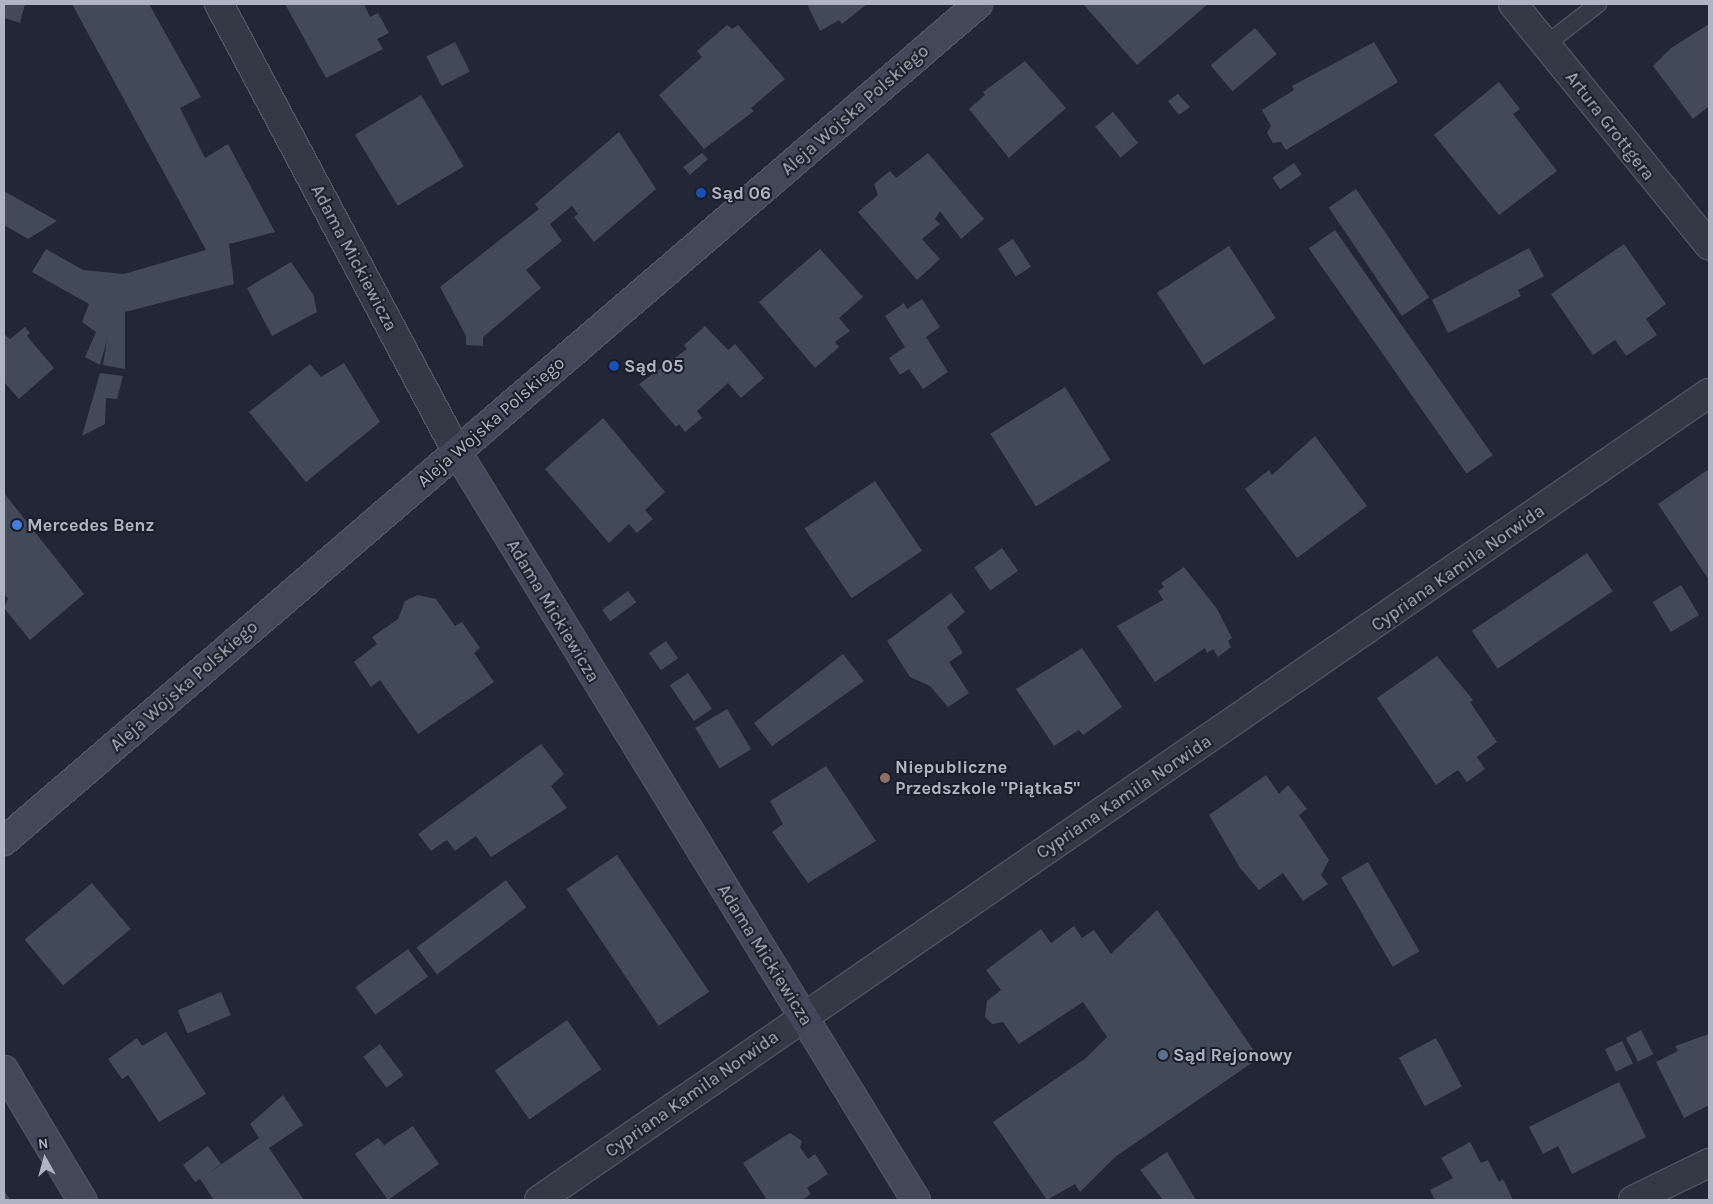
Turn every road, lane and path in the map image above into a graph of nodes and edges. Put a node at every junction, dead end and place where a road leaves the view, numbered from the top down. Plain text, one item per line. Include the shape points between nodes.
1 (219, 4) edge
2 (978, 4) edge
3 (1513, 4) edge
4 (1598, 4) edge
5 (1545, 45) junction
6 (1709, 245) edge
7 (1709, 393) edge
8 (457, 452) junction
9 (4, 841) edge
10 (804, 1017) junction
11 (4, 1070) edge
12 (1709, 1163) edge
13 (82, 1200) edge
14 (539, 1200) edge
15 (916, 1200) edge
16 (1633, 1200) edge

1 - 8 street, Adama Mickiewicza
2 - 8 street, Aleja Wojska Polskiego
3 - 5 street, Artura Grottgera
4 - 5 lane
5 - 6 street, Artura Grottgera
7 - 10 street, Cypriana Kamila Norwida
8 - 9 street, Aleja Wojska Polskiego
8 - 10 street, Adama Mickiewicza
10 - 14 street, Cypriana Kamila Norwida
10 - 15 street, Adama Mickiewicza
11 - 13 street
12 - 16 street

